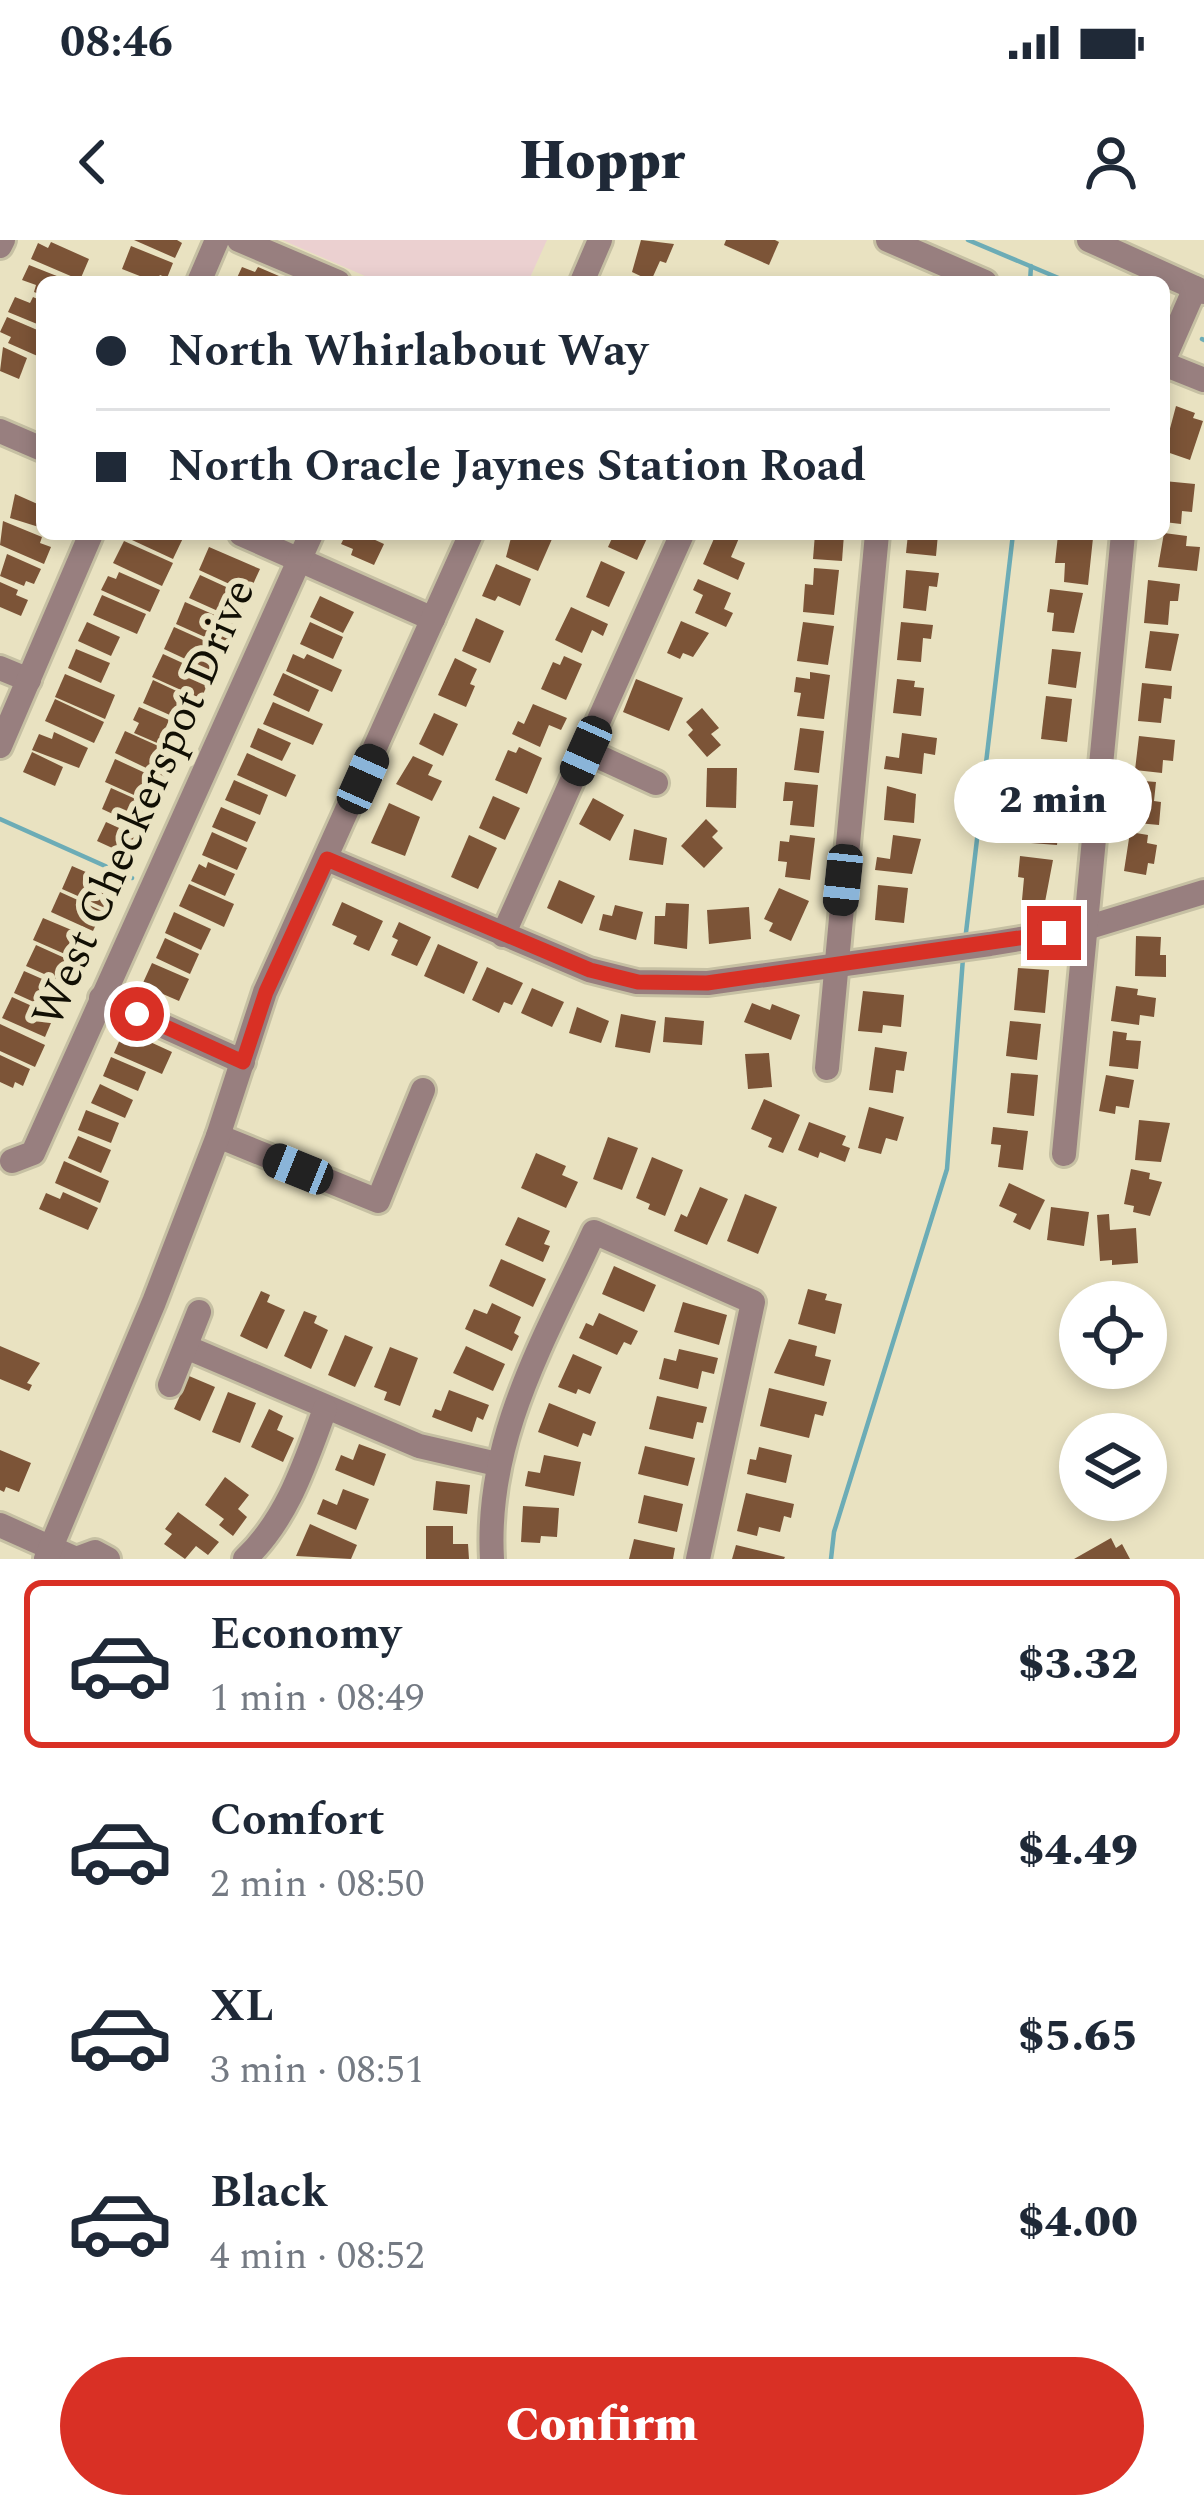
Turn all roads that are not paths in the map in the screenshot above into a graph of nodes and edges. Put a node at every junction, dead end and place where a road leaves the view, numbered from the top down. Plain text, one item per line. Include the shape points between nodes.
1 (217, 240) edge
2 (239, 240) edge
3 (600, 240) edge
4 (888, 240) edge
5 (1103, 243) edge
6 (202, 276) edge
7 (324, 276) edge
8 (585, 276) edge
9 (971, 276) edge
10 (1200, 290) edge
11 (1170, 349) edge
12 (1170, 364) edge
13 (1204, 380) edge
14 (0, 431) edge
15 (36, 446) edge
16 (88, 540) edge
17 (256, 540) edge
18 (308, 540) edge
19 (468, 540) edge
20 (679, 540) edge
21 (876, 540) edge
22 (1122, 540) edge
23 (300, 559) junction
24 (433, 619) junction
25 (0, 668) edge
26 (28, 680) junction
27 (0, 746) edge
28 (586, 751) junction
29 (656, 783) dead end
30 (327, 859) junction
31 (1204, 892) edge
32 (1086, 928) junction
33 (503, 935) junction
34 (835, 967) junction
35 (101, 998) junction
36 (243, 1062) junction
37 (827, 1068) dead end
38 (423, 1090) dead end
39 (218, 1136) junction
40 (1064, 1154) dead end
41 (12, 1161) dead end
42 (199, 1312) dead end
43 (185, 1347) junction
44 (170, 1385) dead end
45 (326, 1409) junction
46 (496, 1464) junction
47 (0, 1525) edge
48 (63, 1556) edge
49 (109, 1559) edge
50 (245, 1559) edge
51 (492, 1559) edge
52 (698, 1559) edge

1 - 6 street
2 - 7 street
3 - 8 street
4 - 9 street
5 - 10 street
10 - 11 street
12 - 13 street
14 - 15 street
16 - 26 street
17 - 23 street
18 - 23 street, West Checkerspot Drive
19 - 24 street
20 - 28 street
21 - 34 street
22 - 32 street
23 - 24 street
23 - 35 street, West Checkerspot Drive
24 - 30 street
25 - 26 street
26 - 27 street
28 - 29 street
28 - 33 street
30 - 33 street
30 - 36 street
31 - 32 street
32 - 34 street
32 - 40 street
33 - 34 street via 638,982 707,983
34 - 37 street
35 - 36 street
35 - 41 street, West Checkerspot Drive via 33,1153
36 - 39 street
38 - 39 street via 378,1201
39 - 48 street
42 - 43 street
43 - 44 street
43 - 45 street
45 - 46 street via 419,1446
45 - 50 street via 289,1502
46 - 51 street
46 - 52 street via 594,1232 753,1302
47 - 48 street
48 - 49 street via 95,1552

